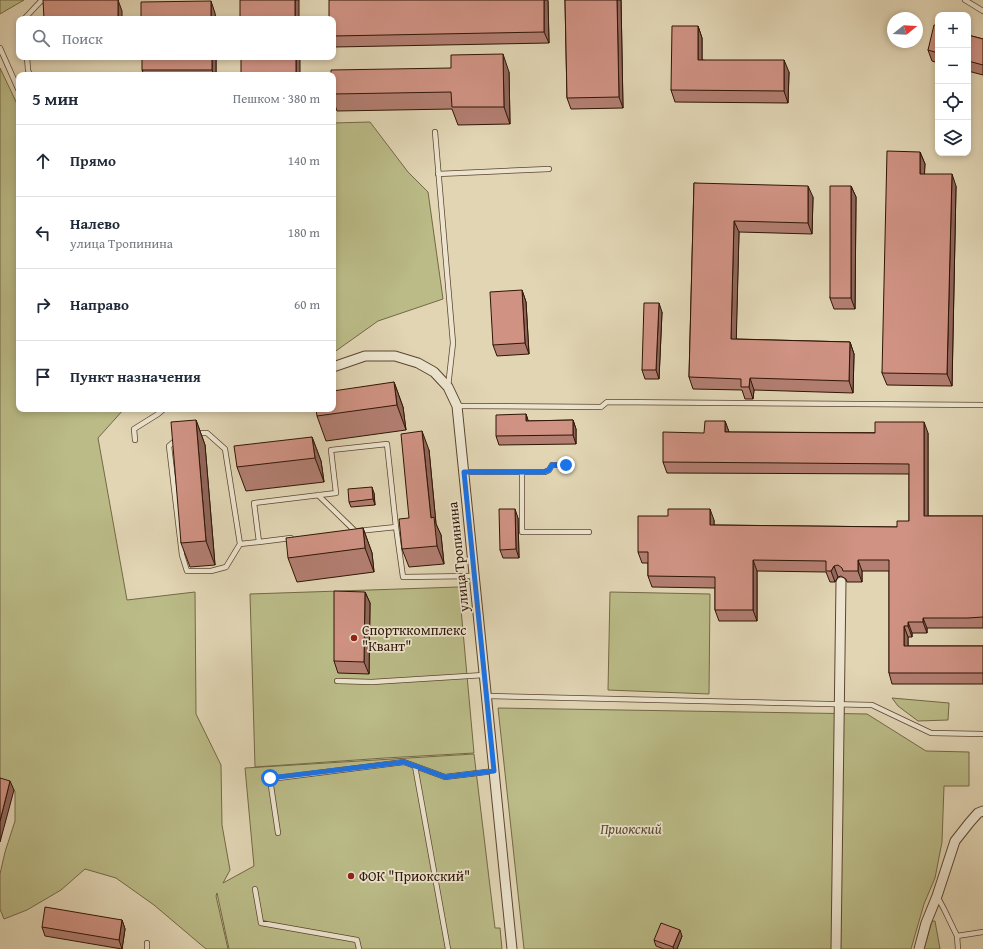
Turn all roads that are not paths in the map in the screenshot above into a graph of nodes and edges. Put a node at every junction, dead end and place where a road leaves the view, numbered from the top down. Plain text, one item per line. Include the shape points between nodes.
1 (43, 0) edge
2 (964, 0) edge
3 (983, 11) edge
4 (27, 16) edge
5 (0, 48) edge
6 (27, 60) edge
7 (29, 72) edge
8 (16, 84) edge
9 (434, 132) dead end
10 (549, 169) dead end
11 (438, 174) junction
12 (336, 366) edge
13 (448, 387) junction
14 (983, 405) edge
15 (457, 406) junction
16 (160, 412) edge
17 (183, 433) edge
18 (189, 433) edge
19 (135, 440) dead end
20 (566, 465) dead end
21 (464, 472) junction
22 (522, 472) junction
23 (318, 495) junction
24 (396, 527) junction
25 (355, 531) junction
26 (347, 532) edge
27 (589, 532) dead end
28 (296, 538) edge
29 (258, 542) junction
30 (240, 544) junction
31 (474, 576) junction
32 (841, 582) dead end
33 (484, 675) junction
34 (337, 681) dead end
35 (486, 696) junction
36 (839, 705) junction
37 (983, 734) edge
38 (415, 766) junction
39 (494, 771) junction
40 (983, 811) edge
41 (278, 832) dead end
42 (255, 889) dead end
43 (937, 896) junction
44 (983, 932) edge
45 (957, 936) junction
46 (147, 943) dead end
47 (146, 949) edge
48 (359, 949) edge
49 (448, 949) edge
50 (512, 949) edge
51 (836, 949) edge
52 (920, 949) edge
53 (958, 949) edge

1 - 4 lane
2 - 3 lane
5 - 8 lane
6 - 7 lane
9 - 11 lane
10 - 11 lane
11 - 13 lane via 453,343
12 - 13 street, улица Тропинина via 365,356 395,356 418,363 434,372
13 - 15 street, улица Тропинина
14 - 15 lane via 607,402 601,406
15 - 21 street, улица Тропинина
16 - 19 lane via 134,429
17 - 30 lane via 169,446 182,555 187,571 211,572 226,567
18 - 30 lane via 207,433 225,449
20 - 22 lane via 552,465 544,472
21 - 22 lane
21 - 31 street, улица Тропинина
22 - 27 lane via 522,532
23 - 24 lane via 336,493 331,450 387,444
23 - 25 lane
23 - 29 lane via 254,503
24 - 25 lane
24 - 31 lane via 404,577
25 - 26 lane
28 - 29 lane
29 - 30 lane
31 - 33 street, улица Тропинина
32 - 36 street
33 - 34 lane via 372,682
33 - 35 street, улица Тропинина
35 - 36 lane
35 - 39 street, улица Тропинина
36 - 37 lane via 872,705 931,733
36 - 51 street
38 - 39 lane via 445,777
38 - 41 lane via 404,762 270,778
38 - 49 lane
39 - 50 street, улица Тропинина
40 - 43 street via 978,813 955,841
42 - 48 lane via 261,923 357,940
43 - 45 lane
43 - 52 street via 926,923
44 - 45 lane
45 - 53 lane
46 - 47 lane

